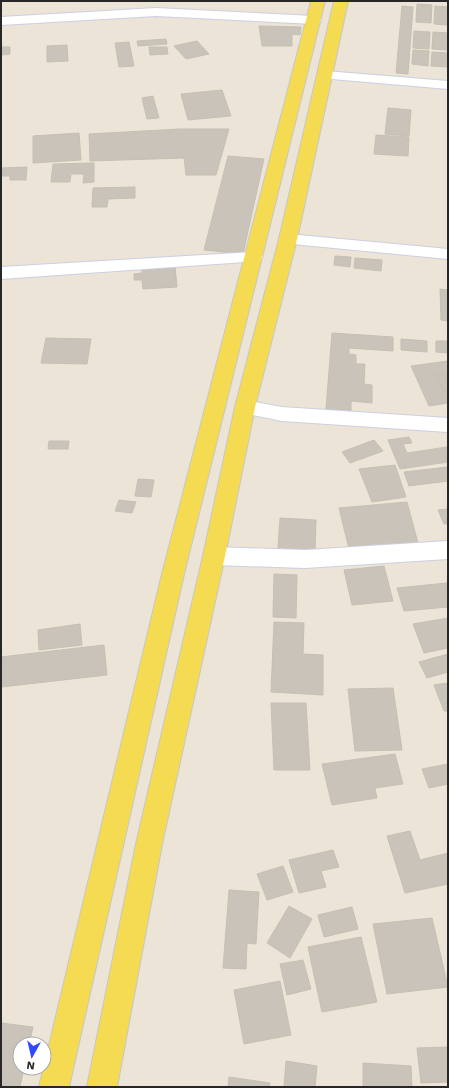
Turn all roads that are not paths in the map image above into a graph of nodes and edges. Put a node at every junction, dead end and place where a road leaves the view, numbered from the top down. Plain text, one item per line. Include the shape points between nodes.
1 (225, 1) edge
2 (341, 1) edge
3 (316, 10) edge
4 (222, 15) junction
5 (1, 21) edge
6 (325, 75) junction
7 (448, 85) edge
8 (288, 239) junction
9 (448, 254) edge
10 (254, 257) junction
11 (1, 273) edge
12 (245, 407) junction
13 (448, 425) edge
14 (448, 551) edge
15 (214, 556) junction
16 (54, 1087) edge
17 (102, 1087) edge

1 - 4 street
2 - 6 main road
3 - 4 street
3 - 10 main road
4 - 5 street via 156,12
6 - 7 street
6 - 8 main road
8 - 9 street
8 - 12 main road
10 - 11 street
10 - 16 main road via 215,404 111,832
12 - 13 street via 282,414
12 - 15 main road
14 - 15 street via 305,559
15 - 17 main road via 149,844

